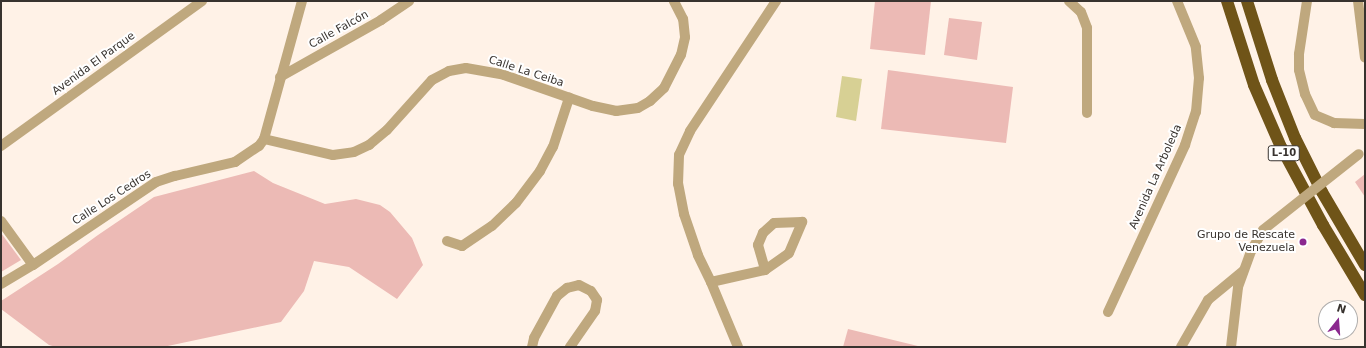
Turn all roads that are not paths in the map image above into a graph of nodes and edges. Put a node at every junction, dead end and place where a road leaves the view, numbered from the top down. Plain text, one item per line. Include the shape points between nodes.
1 (202, 1) edge
2 (302, 1) edge
3 (409, 1) edge
4 (674, 1) edge
5 (776, 1) edge
6 (1069, 1) edge
7 (1177, 1) edge
8 (1227, 1) edge
9 (1247, 1) edge
10 (1307, 1) edge
11 (1358, 1) edge
12 (1365, 58) edge
13 (280, 77) junction
14 (569, 98) junction
15 (1087, 113) dead end
16 (1365, 124) edge
17 (264, 139) junction
18 (1, 146) edge
19 (1362, 152) edge
20 (1, 221) edge
21 (447, 241) dead end
22 (33, 265) junction
23 (1365, 265) edge
24 (765, 270) junction
25 (1243, 271) junction
26 (711, 282) junction
27 (1, 284) edge
28 (1365, 295) edge
29 (1108, 312) dead end
30 (532, 347) edge
31 (570, 347) edge
32 (738, 347) edge
33 (1181, 347) edge
34 (1231, 347) edge

1 - 18 street, Avenida El Parque
2 - 13 street, Calle Los Cedros
3 - 13 street, Calle Falcón via 381,20
4 - 14 street, Calle La Ceiba via 683,19 685,37 681,55 664,88 650,101 638,108 616,111
5 - 26 street via 690,131 679,155 678,184 684,214 698,255
6 - 15 street via 1081,12 1087,28
7 - 29 street, Avenida La Arboleda via 1196,48 1199,78 1196,112 1185,145
8 - 28 highway, L-10 via 1254,85 1281,147
9 - 23 highway, L-10 via 1272,80 1295,138 1322,192
10 - 16 street via 1298,54 1305,94 1315,115 1334,123
11 - 12 street
13 - 17 street, Calle Los Cedros
14 - 17 street, Calle La Ceiba via 504,74 466,68 449,71 432,80 387,130 354,152 333,155
14 - 21 street via 553,147 516,203 492,226 462,246
17 - 22 street, Calle Los Cedros via 252,152 236,162 156,182
19 - 25 street, bridge via 1263,230
20 - 22 street
22 - 27 street, Calle Los Cedros
24 - 24 street via 758,245 763,233 774,223 802,222 789,253
24 - 26 street
25 - 33 street via 1208,300
25 - 34 street via 1234,304
26 - 32 street
30 - 31 street via 534,338 557,296 567,288 579,285 591,291 597,300 595,311

